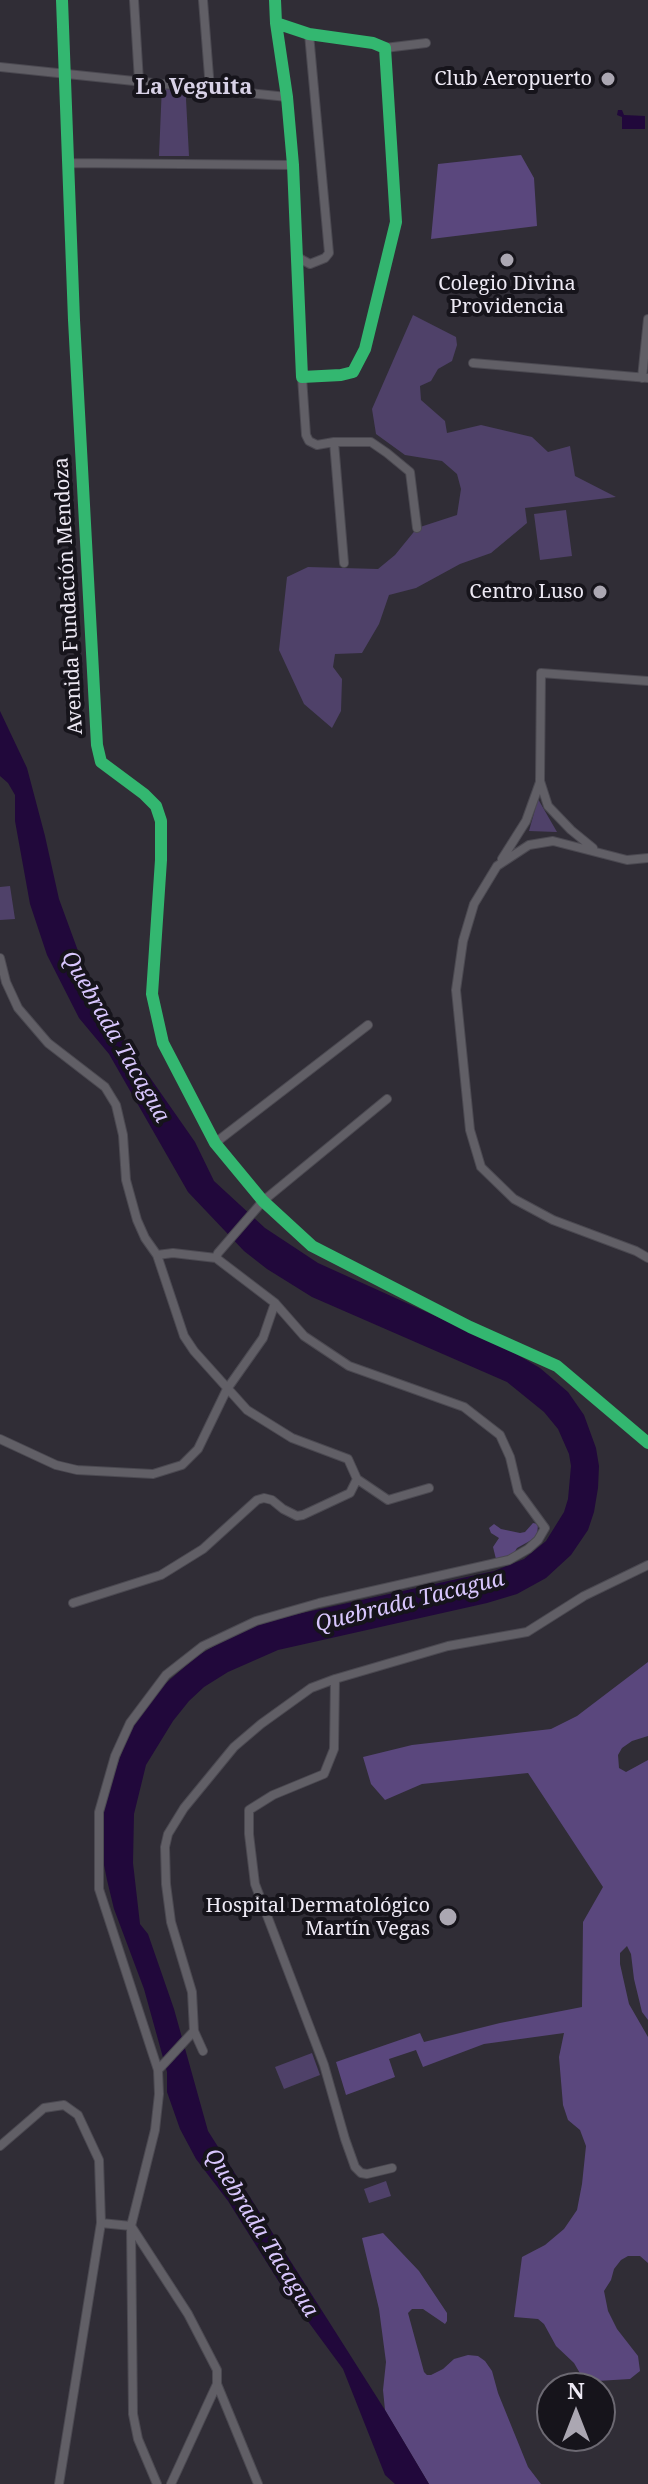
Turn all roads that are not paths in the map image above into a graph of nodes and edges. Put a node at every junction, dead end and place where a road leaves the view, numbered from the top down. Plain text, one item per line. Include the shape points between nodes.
1 (62, 0) edge
2 (134, 0) edge
3 (203, 0) edge
4 (275, 0) edge
5 (276, 23) junction
6 (309, 34) junction
7 (426, 43) dead end
8 (385, 48) junction
9 (0, 67) edge
10 (65, 72) junction
11 (139, 81) junction
12 (210, 89) junction
13 (287, 97) junction
14 (69, 163) junction
15 (293, 165) junction
16 (297, 256) junction
17 (648, 321) edge
18 (473, 363) dead end
19 (302, 377) junction
20 (645, 378) edge
21 (334, 442) junction
22 (417, 528) dead end
23 (344, 563) dead end
24 (648, 681) edge
25 (540, 781) junction
26 (597, 851) junction
27 (648, 858) edge
28 (497, 866) junction
29 (0, 958) edge
30 (368, 1025) dead end
31 (387, 1099) dead end
32 (215, 1143) junction
33 (263, 1201) junction
34 (157, 1255) junction
35 (217, 1255) junction
36 (648, 1258) edge
37 (275, 1303) junction
38 (227, 1389) junction
39 (0, 1439) edge
40 (648, 1443) edge
41 (357, 1479) junction
42 (429, 1488) dead end
43 (648, 1565) edge
44 (73, 1603) dead end
45 (335, 1679) junction
46 (194, 2031) junction
47 (203, 2051) dead end
48 (161, 2067) junction
49 (0, 2146) edge
50 (392, 2168) dead end
51 (101, 2223) junction
52 (131, 2226) junction
53 (217, 2384) junction
54 (59, 2484) edge
55 (157, 2484) edge
56 (171, 2484) edge
57 (258, 2484) edge

1 - 10 street, Avenida Fundación Mendoza
2 - 11 street
3 - 12 street
4 - 5 street
5 - 6 street
5 - 13 street
6 - 8 street
6 - 16 street via 329,253 310,264
7 - 8 street
8 - 19 street via 396,222 365,349 353,372
9 - 10 street
10 - 11 street
10 - 14 street, Avenida Fundación Mendoza
11 - 12 street
12 - 13 street
13 - 15 street
14 - 15 street
14 - 32 street, Avenida Fundación Mendoza via 97,745 101,762 144,794 161,821 152,994 163,1043
15 - 16 street
16 - 19 street
17 - 20 street
18 - 20 street
19 - 21 street via 306,435 317,445
21 - 22 street via 371,442 410,472
21 - 23 street
24 - 25 street via 541,673
25 - 26 street via 548,806
25 - 28 street via 526,821
26 - 27 street via 627,860
26 - 28 street via 553,841 529,845
28 - 36 street via 474,904 456,990 470,1130 481,1167 514,1199
29 - 34 street via 18,1008 48,1043 105,1087 116,1105 126,1180 137,1220
30 - 32 street
31 - 33 street
32 - 33 street, Avenida Fundación Mendoza
33 - 35 street
33 - 40 street, Avenida Fundación Mendoza via 312,1246 557,1366
34 - 35 street
34 - 38 street via 184,1336
35 - 37 street
37 - 38 street via 263,1338
37 - 48 street via 304,1336 349,1366 464,1407 500,1435 518,1491 545,1528 528,1549 509,1560 256,1621 203,1646 166,1675 130,1723 99,1812 99,1889
38 - 39 street via 198,1449 182,1465 153,1474 77,1470
38 - 41 street via 247,1410 292,1438 348,1459
41 - 42 street via 388,1500
41 - 44 street via 350,1493 303,1515 272,1500 257,1500 203,1549 161,1575
43 - 45 street via 527,1632 448,1646
45 - 46 street via 311,1688 234,1747 168,1834 168,1905 192,1992
45 - 50 street via 334,1749 324,1774 249,1810 249,1834 255,1884 324,2065 355,2167 367,2174
46 - 47 street
46 - 48 street
48 - 52 street via 155,2130
49 - 51 street via 44,2108 64,2105 78,2115 99,2160
51 - 52 street
51 - 54 street
52 - 53 street via 203,2341 217,2370
52 - 55 street via 133,2414
53 - 56 street
53 - 57 street

